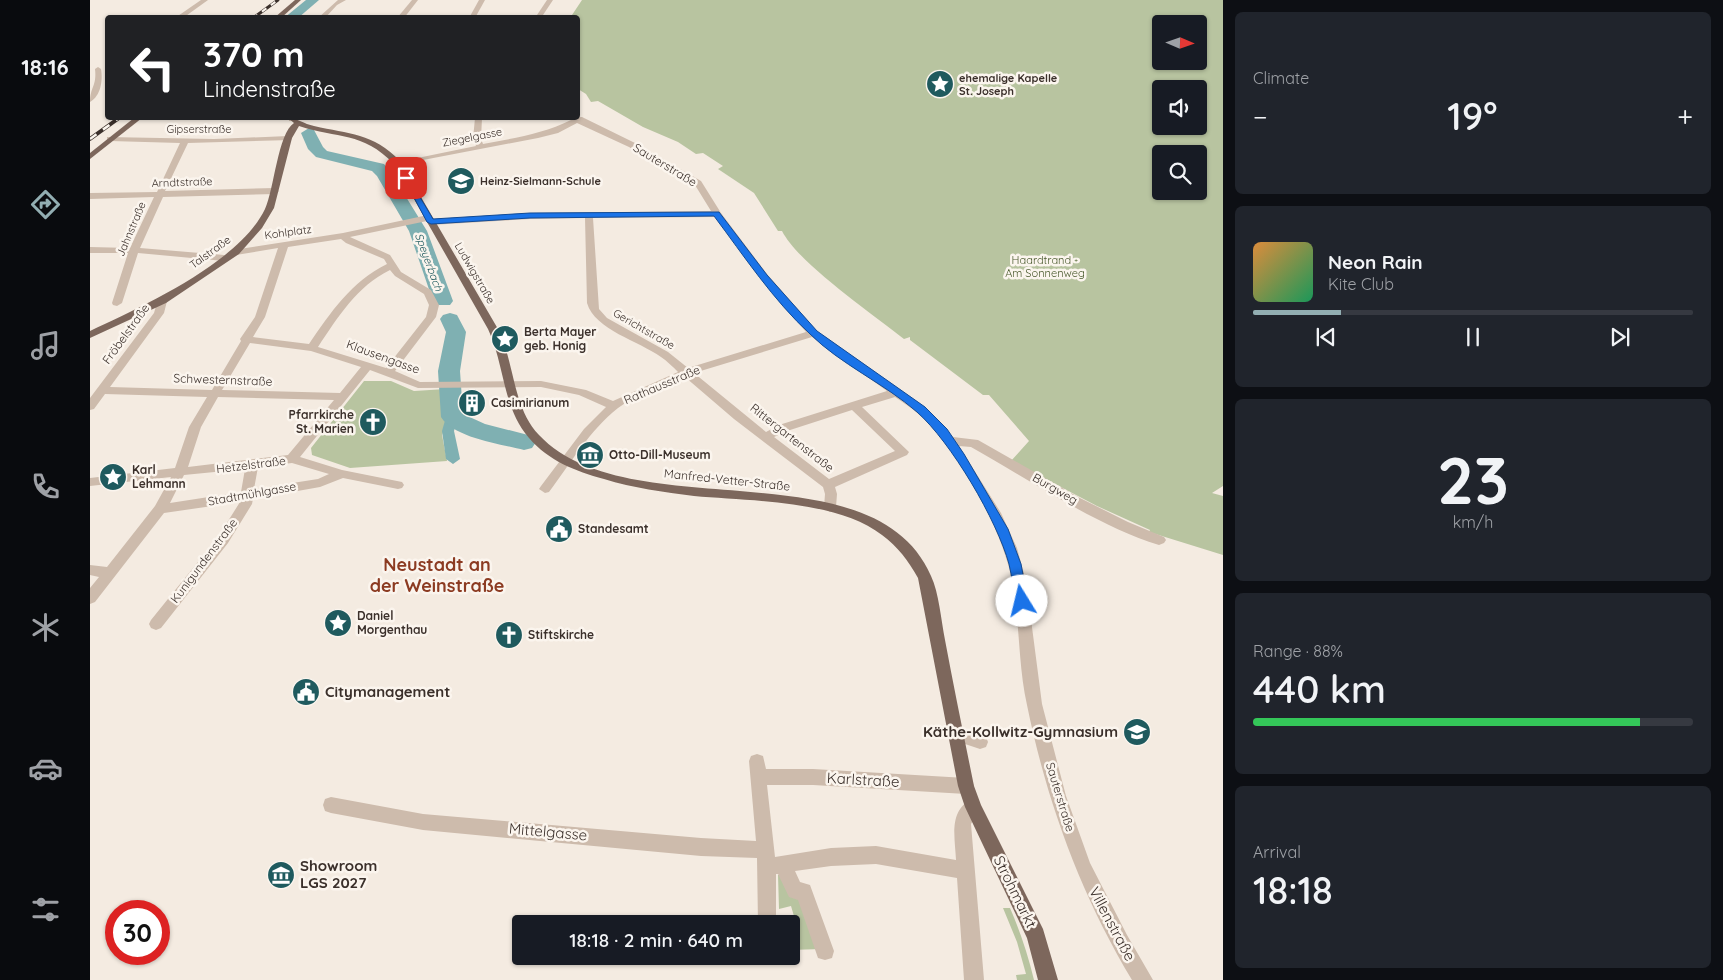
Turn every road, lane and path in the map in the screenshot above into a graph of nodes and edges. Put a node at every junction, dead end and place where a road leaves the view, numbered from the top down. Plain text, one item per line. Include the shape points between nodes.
1 (205, 0) edge
2 (298, 0) edge
3 (343, 0) edge
4 (414, 0) edge
5 (482, 0) edge
6 (550, 0) edge
7 (182, 15) edge
8 (280, 15) edge
9 (324, 15) edge
10 (402, 15) edge
11 (474, 15) edge
12 (540, 15) edge
13 (105, 65) edge
14 (98, 69) junction
15 (90, 74) edge
16 (90, 100) edge
17 (135, 120) edge
18 (302, 120) edge
19 (478, 120) edge
20 (573, 120) edge
21 (580, 120) edge
22 (310, 127) junction
23 (288, 138) junction
24 (110, 139) junction
25 (185, 140) junction
26 (480, 146) junction
27 (90, 157) edge
28 (397, 163) junction
29 (275, 191) junction
30 (160, 194) junction
31 (90, 196) edge
32 (717, 214) junction
33 (589, 215) junction
34 (429, 220) junction
35 (343, 236) junction
36 (284, 244) junction
37 (90, 250) edge
38 (134, 250) junction
39 (236, 252) junction
40 (224, 258) junction
41 (392, 265) junction
42 (162, 301) junction
43 (117, 303) dead end
44 (813, 333) junction
45 (90, 335) edge
46 (245, 339) junction
47 (312, 348) junction
48 (368, 366) junction
49 (388, 372) junction
50 (687, 372) junction
51 (509, 383) junction
52 (102, 390) junction
53 (897, 392) junction
54 (215, 394) junction
55 (343, 397) junction
56 (90, 406) edge
57 (614, 406) junction
58 (854, 406) junction
59 (765, 437) junction
60 (950, 441) junction
61 (292, 460) junction
62 (565, 460) junction
63 (252, 464) junction
64 (179, 474) junction
65 (342, 474) junction
66 (90, 482) edge
67 (398, 485) dead end
68 (828, 485) junction
69 (545, 489) dead end
70 (248, 495) junction
71 (830, 507) junction
72 (160, 509) junction
73 (1159, 540) dead end
74 (90, 570) edge
75 (111, 573) junction
76 (90, 598) edge
77 (156, 624) dead end
78 (956, 734) junction
79 (980, 742) dead end
80 (966, 786) junction
81 (331, 804) dead end
82 (973, 807) junction
83 (772, 861) junction
84 (1084, 867) joint
85 (965, 870) junction
86 (768, 915) edge
87 (825, 951) dead end
88 (974, 980) edge
89 (1048, 980) edge
90 (1143, 980) edge

1 - 7 street
2 - 8 main road
3 - 9 street
4 - 10 street
5 - 11 street
6 - 12 street
13 - 14 street
14 - 15 street
14 - 16 street via 100,81
17 - 24 main road
18 - 22 main road, Ludwigstraße
18 - 23 main road, Talstraße via 293,127
19 - 26 street
20 - 26 street, Ziegelgasse via 554,132
21 - 32 street, Sauterstraße via 698,183
22 - 23 main road via 296,131
22 - 28 main road, Ludwigstraße via 362,138 380,146
23 - 25 street, Gipserstraße
23 - 29 main road, Talstraße
24 - 25 street, Gipserstraße
24 - 27 main road
25 - 30 street, Jahnstraße
26 - 28 street, Ziegelgasse
28 - 34 main road, Ludwigstraße
29 - 30 street, Arndtstraße
29 - 39 main road, Talstraße via 270,208 259,226
30 - 31 street, Arndtstraße
30 - 38 street, Jahnstraße
32 - 33 street, Kohlplatz
32 - 44 street, Sauterstraße
33 - 34 street, Kohlplatz
33 - 50 street, Gerichtstraße via 594,310 603,320 664,354
34 - 35 street, Kohlplatz
34 - 51 main road, Ludwigstraße via 497,336
35 - 36 street, Kohlplatz
35 - 41 street via 385,255
36 - 39 street, Kohlplatz
36 - 46 street via 260,317
37 - 38 street
38 - 40 street
38 - 43 street, Jahnstraße
39 - 40 main road, Talstraße
40 - 42 main road, Talstraße
41 - 47 street via 352,292
41 - 49 street via 398,274 428,292 434,310
42 - 45 main road, Talstraße
42 - 52 street, Fröbelstraße via 159,313
44 - 50 street, Rathausstraße
44 - 53 street, Sauterstraße
46 - 47 street, Klausengasse
46 - 54 street
47 - 48 street, Klausengasse
48 - 49 street, Klausengasse
48 - 55 street, Hetzelstraße
49 - 51 street, Klausengasse via 418,385
50 - 57 street, Rathausstraße
50 - 59 street, Rittergartenstraße
51 - 57 street, Klausengasse via 570,389
51 - 62 main road, Ludwigstraße via 516,409 526,427
52 - 54 street, Schwesternstraße
52 - 56 street, Fröbelstraße
53 - 58 street
53 - 60 street, Sauterstraße via 921,410
54 - 55 street, Schwesternstraße
54 - 64 street via 195,427
55 - 61 street, Hetzelstraße
57 - 62 street, Rathausstraße
58 - 59 street via 783,428
58 - 68 street via 903,452
59 - 68 street, Rittergartenstraße
60 - 73 street, Burgweg via 974,443 1076,502
60 - 84 street, Sauterstraße via 994,513 1015,564 1034,704 1058,796
61 - 63 street, Hetzelstraße
61 - 65 street, Stadtmühlgasse
62 - 69 street, Rathausstraße
62 - 71 main road, Manfred-Vetter-Straße via 638,483
63 - 64 street, Hetzelstraße
63 - 70 street, Kunigundenstraße
64 - 66 street, Hetzelstraße
64 - 72 street
65 - 67 street, Stadtmühlgasse
65 - 70 street, Stadtmühlgasse via 320,483
68 - 71 street, Rittergartenstraße via 831,489
70 - 72 street, Stadtmühlgasse
70 - 77 street, Kunigundenstraße via 246,504 223,540
71 - 78 main road via 894,537 920,566 925,577
72 - 75 street
74 - 75 street
75 - 76 street
78 - 79 street
78 - 80 main road, Strohmarkt
80 - 82 main road, Strohmarkt
80 - 83 street, Karlstraße via 813,777 758,769
81 - 83 street, Mittelgasse via 399,819 701,847
82 - 85 street via 962,822
82 - 89 main road, Strohmarkt via 1036,936
83 - 85 street, Mittelgasse via 876,855
83 - 86 street
83 - 87 street via 795,891 804,891
84 - 90 street, Villenstraße via 1120,942
85 - 88 street

